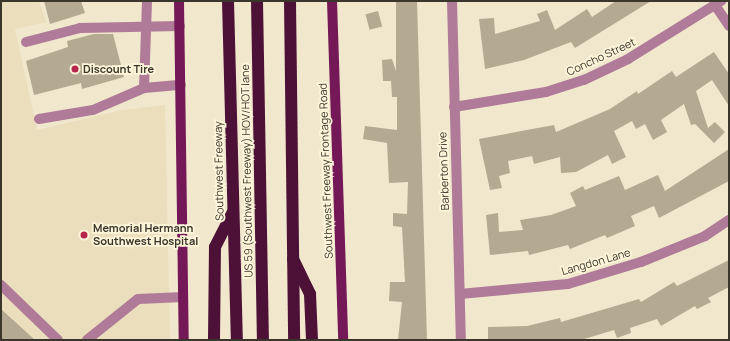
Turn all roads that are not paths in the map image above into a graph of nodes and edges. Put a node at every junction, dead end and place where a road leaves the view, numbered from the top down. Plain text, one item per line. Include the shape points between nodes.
1 (147, 1) edge
2 (179, 1) edge
3 (228, 1) edge
4 (257, 1) edge
5 (290, 1) edge
6 (332, 1) edge
7 (452, 1) edge
8 (718, 3) edge
9 (180, 26) junction
10 (729, 26) edge
11 (144, 27) junction
12 (26, 42) dead end
13 (181, 86) junction
14 (144, 88) junction
15 (454, 106) junction
16 (39, 119) dead end
17 (234, 211) junction
18 (729, 220) edge
19 (291, 254) junction
20 (1, 285) edge
21 (460, 294) junction
22 (183, 297) junction
23 (58, 340) edge
24 (87, 340) edge
25 (184, 340) edge
26 (214, 340) edge
27 (237, 340) edge
28 (263, 340) edge
29 (294, 340) edge
30 (312, 340) edge
31 (343, 340) edge
32 (461, 340) edge

1 - 11 street
2 - 9 main road
3 - 17 highway, Southwest Freeway
4 - 28 highway, US 59 (Southwest Freeway) HOV/HOT lane
5 - 19 highway
6 - 31 main road, Southwest Freeway Frontage Road
7 - 15 street, Barberton Drive
8 - 10 street
8 - 15 street, Concho Street via 628,59 584,80 546,92
9 - 11 street
9 - 13 main road
11 - 12 street via 80,28
11 - 14 street
13 - 14 street
13 - 22 main road
14 - 16 street via 93,110
15 - 21 street, Barberton Drive
17 - 26 highway via 215,247
17 - 27 highway, Southwest Freeway
18 - 21 street, Langdon Lane via 705,236 641,262 568,284
19 - 29 highway
19 - 30 highway via 310,294
20 - 23 street
21 - 32 street, Barberton Drive
22 - 24 street via 138,299
22 - 25 main road

